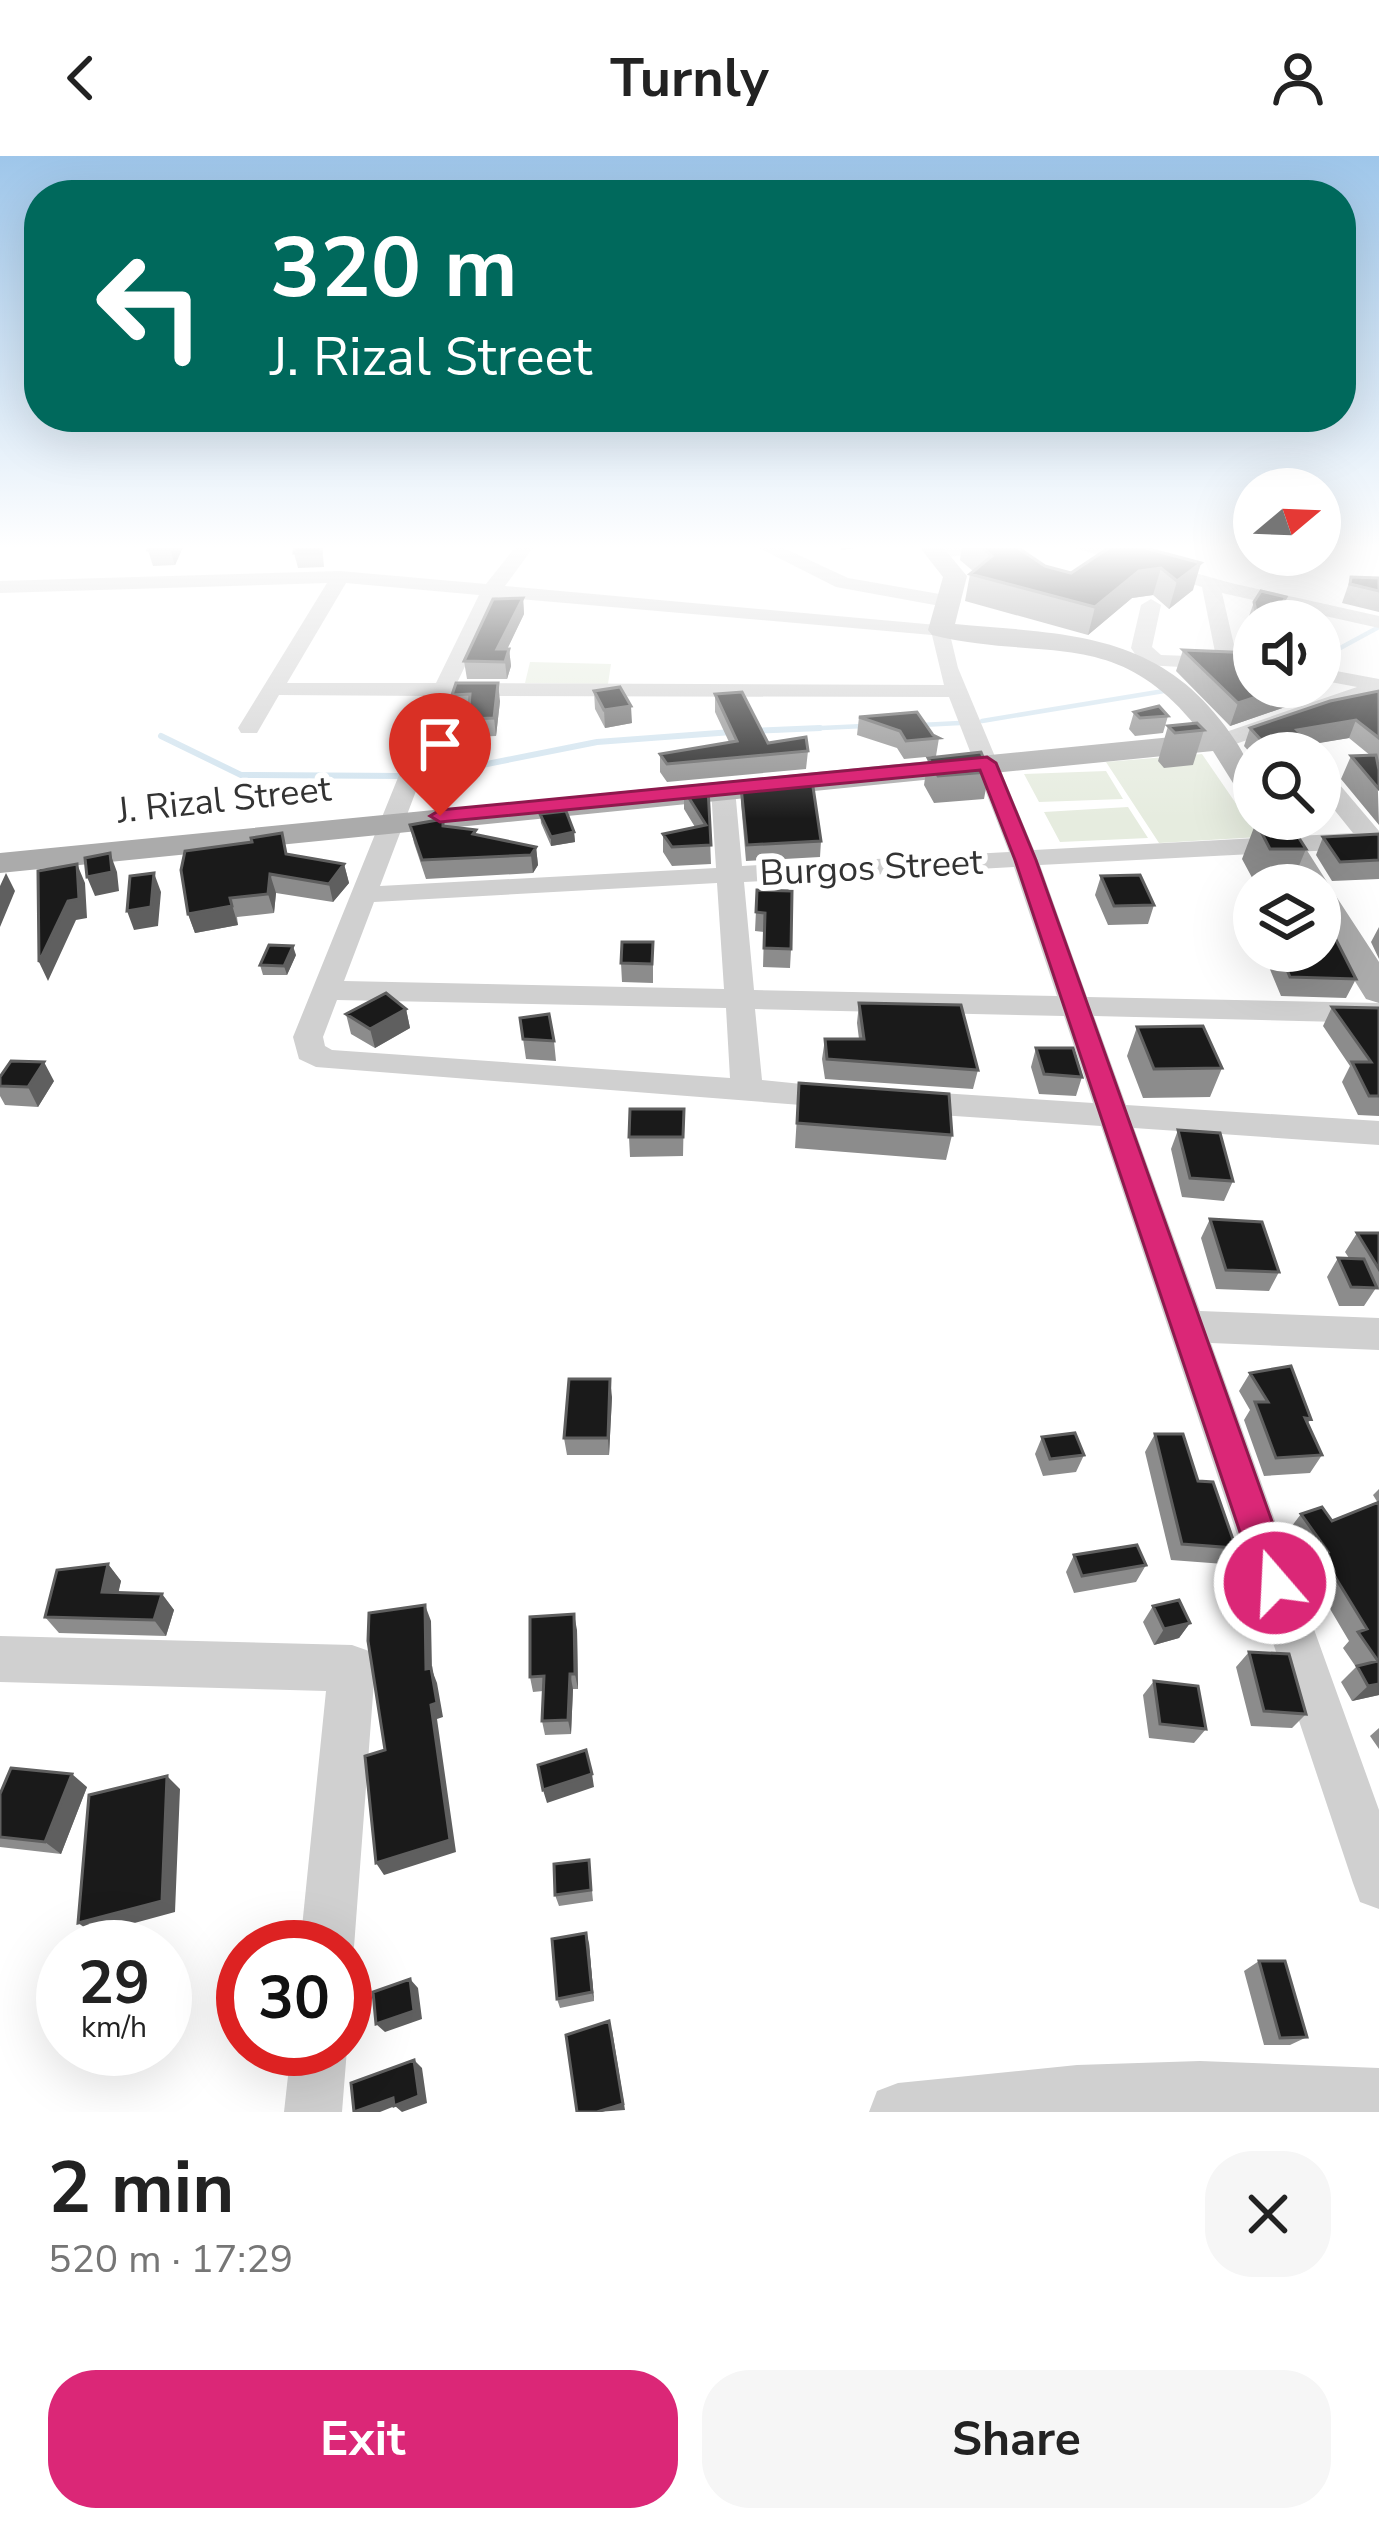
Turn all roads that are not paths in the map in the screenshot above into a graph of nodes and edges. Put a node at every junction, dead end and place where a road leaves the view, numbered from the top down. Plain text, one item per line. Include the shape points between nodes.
1 (304, 636) edge
2 (469, 636) edge
3 (943, 636) edge
4 (989, 636) edge
5 (1053, 636) edge
6 (1143, 636) edge
7 (1222, 636) edge
8 (1094, 650) junction
9 (1143, 660) junction
10 (1227, 662) junction
11 (1233, 662) edge
12 (1341, 678) edge
13 (1379, 686) edge
14 (272, 689) junction
15 (442, 690) junction
16 (956, 691) junction
17 (249, 728) dead end
18 (1222, 741) junction
19 (1233, 757) edge
20 (987, 763) junction
21 (722, 789) junction
22 (1341, 800) edge
23 (394, 821) junction
24 (1233, 837) edge
25 (1341, 837) edge
26 (1376, 840) edge
27 (1025, 860) junction
28 (0, 863) edge
29 (730, 875) junction
30 (363, 895) junction
31 (1341, 930) edge
32 (328, 990) junction
33 (1379, 991) edge
34 (740, 1001) junction
35 (1077, 1009) junction
36 (1379, 1013) edge
37 (747, 1090) junction
38 (1114, 1116) junction
39 (1379, 1133) edge
40 (1186, 1326) junction
41 (1379, 1334) edge
42 (0, 1659) edge
43 (1379, 1883) edge
44 (329, 1920) edge
45 (316, 2076) edge
46 (1379, 2097) edge
47 (313, 2112) edge
48 (898, 2112) edge

1 - 14 street
2 - 15 street
3 - 16 street
4 - 8 main road
5 - 8 main road
6 - 9 street
7 - 10 street
8 - 9 main road
9 - 10 street
9 - 18 main road
10 - 11 street
12 - 13 street
13 - 18 street, J. Rizal Street
14 - 15 street
14 - 17 street
15 - 16 street
15 - 23 street
16 - 20 street
18 - 19 main road
18 - 20 main road, J. Rizal Street
20 - 21 main road, J. Rizal Street
20 - 27 street
21 - 23 main road, J. Rizal Street
21 - 29 street
22 - 26 street
23 - 28 main road, J. Rizal Street
23 - 30 street
24 - 27 street, Burgos Street
25 - 26 street, Burgos Street
27 - 29 street, Burgos Street
27 - 35 street
29 - 30 street, Burgos Street
29 - 34 street
30 - 32 street
31 - 33 main road
32 - 34 street
32 - 37 street via 308,1037 310,1052 327,1060
34 - 35 street
34 - 37 street
35 - 36 street
35 - 38 street
37 - 38 street
38 - 39 street
38 - 40 street
40 - 41 street
40 - 43 street
42 - 44 street via 352,1668
45 - 47 street
46 - 48 street via 1081,2095

